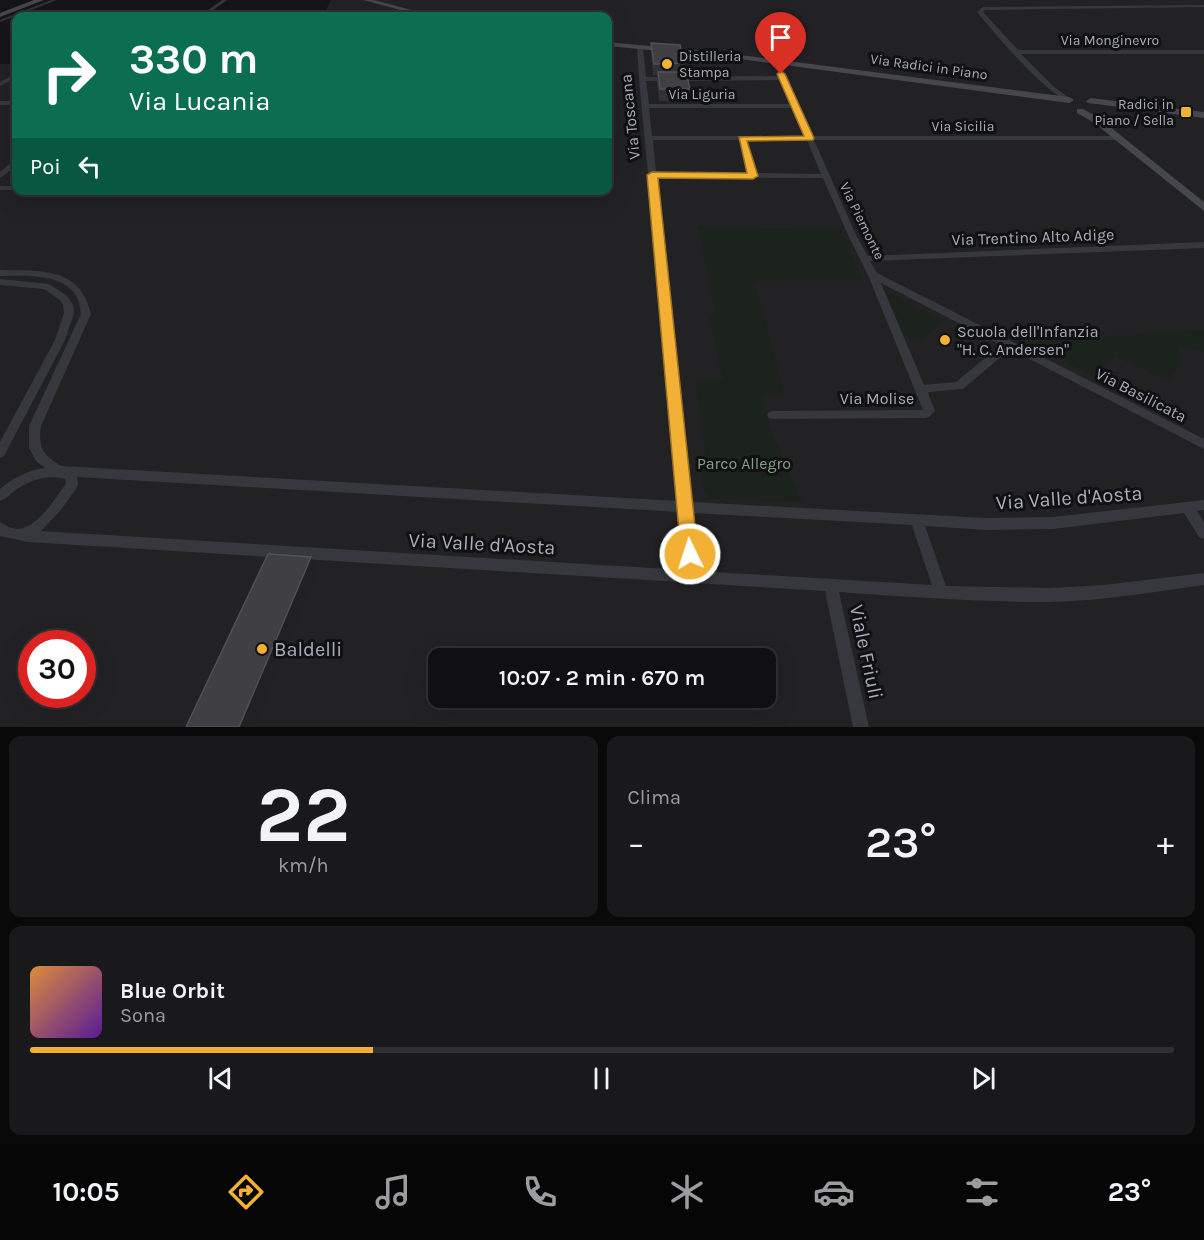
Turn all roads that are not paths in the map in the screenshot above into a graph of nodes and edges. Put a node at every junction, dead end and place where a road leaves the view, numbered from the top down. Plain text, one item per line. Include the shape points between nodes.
1 (41, 0) edge
2 (225, 0) edge
3 (366, 0) edge
4 (1204, 6) edge
5 (208, 12) edge
6 (414, 12) edge
7 (0, 15) edge
8 (612, 44) edge
9 (640, 48) junction
10 (1016, 52) junction
11 (1204, 52) edge
12 (732, 56) junction
13 (761, 57) junction
14 (779, 62) junction
15 (808, 63) junction
16 (829, 68) junction
17 (783, 78) junction
18 (642, 79) junction
19 (1047, 81) junction
20 (1052, 88) junction
21 (1028, 94) junction
22 (1077, 102) junction
23 (645, 106) junction
24 (796, 106) junction
25 (1133, 106) junction
26 (1102, 109) junction
27 (1204, 115) edge
28 (648, 138) junction
29 (742, 138) junction
30 (809, 138) junction
31 (1117, 138) junction
32 (1137, 153) junction
33 (12, 166) edge
34 (652, 175) junction
35 (0, 176) edge
36 (753, 176) junction
37 (825, 176) junction
38 (1204, 208) edge
39 (1204, 245) edge
40 (864, 259) junction
41 (0, 273) edge
42 (873, 275) junction
43 (0, 282) edge
44 (1009, 344) junction
45 (922, 392) junction
46 (773, 415) dead end
47 (1204, 444) edge
48 (0, 453) edge
49 (59, 471) junction
50 (0, 496) edge
51 (1204, 505) edge
52 (1187, 507) junction
53 (686, 508) junction
54 (917, 521) junction
55 (0, 528) edge
56 (1204, 533) edge
57 (20, 534) junction
58 (691, 576) junction
59 (1204, 579) edge
60 (831, 586) junction
61 (941, 592) junction
62 (861, 727) edge

1 - 7 street
2 - 5 street
3 - 6 street
4 - 10 street via 982,9 980,12
8 - 9 street
9 - 12 street
9 - 18 street, Via Toscana
10 - 11 street, Via Monginevro
10 - 19 street
12 - 13 street
12 - 14 street
13 - 14 street
13 - 15 street
14 - 15 street
14 - 16 street
14 - 17 street, Via Piemonte
15 - 16 street
16 - 21 street, Via Radici in Piano
17 - 18 street
17 - 24 street, Via Piemonte
18 - 23 street, Via Toscana
19 - 20 street
19 - 22 street
20 - 21 street via 1053,94
20 - 22 street
21 - 22 street, Via Radici in Piano
22 - 25 street
22 - 26 street
22 - 26 street via 1091,112
22 - 31 street
23 - 24 street, Via Liguria
23 - 28 street, Via Toscana
24 - 30 street, Via Piemonte
25 - 26 street
25 - 27 street
26 - 32 street via 1104,119
28 - 29 street, Via Sicilia
28 - 34 street, Via Toscana
29 - 30 street, Via Sicilia
29 - 36 street
30 - 31 street, Via Sicilia
30 - 37 street, Via Piemonte
31 - 32 street
32 - 38 street
33 - 35 street
34 - 36 street
34 - 53 street, Via Toscana
36 - 37 street
37 - 40 street, Via Piemonte
39 - 40 street, Via Trentino Alto Adige
40 - 42 street, Via Piemonte
41 - 49 street via 46,275 69,282 85,301 86,314 35,426 33,442 38,456
42 - 44 street, Via Basilicata
42 - 45 street, Via Piemonte
43 - 48 street via 46,286 64,298 69,314 60,340
44 - 45 street, Via Molise via 958,386 926,388
44 - 47 street, Via Basilicata
45 - 46 street, Via Molise via 928,411 925,414
49 - 50 street, Via Valle d'Aosta via 14,483
49 - 53 street, Via Valle d'Aosta
49 - 57 street via 71,476 72,485 39,526
51 - 52 street, Via Valle d'Aosta
52 - 54 street, Via Valle d'Aosta via 1053,523
52 - 56 street
53 - 54 street, Via Valle d'Aosta
53 - 58 street, Via Toscana
54 - 61 street
55 - 57 street, Via Valle d'Aosta
57 - 58 street, Via Valle d'Aosta
58 - 60 street, Via Valle d'Aosta
59 - 61 street, Via Valle d'Aosta via 1050,595
60 - 61 street, Via Valle d'Aosta
60 - 62 street, Viale Friuli

